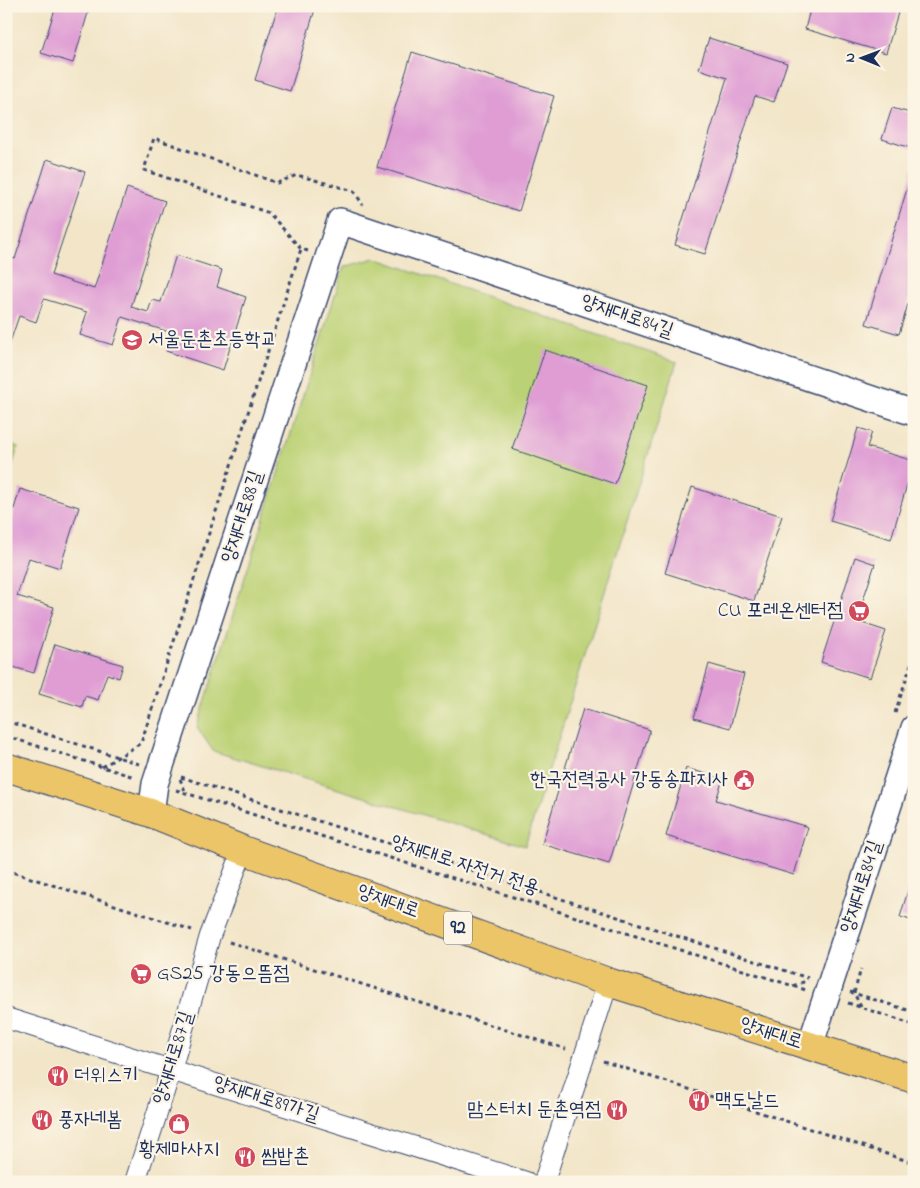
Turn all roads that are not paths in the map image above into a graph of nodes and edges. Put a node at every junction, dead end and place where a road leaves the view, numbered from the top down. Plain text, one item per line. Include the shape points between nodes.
1 (340, 221) joint
2 (914, 413) edge
3 (914, 728) edge
4 (6, 767) edge
5 (151, 814) junction
6 (243, 850) junction
7 (608, 982) junction
8 (6, 1018) edge
9 (810, 1046) junction
10 (171, 1070) junction
11 (914, 1079) edge
12 (135, 1182) edge
13 (526, 1182) edge
14 (544, 1182) edge

1 - 2 street, 양재대로84길
1 - 5 street, 양재대로88길 via 157,777
3 - 9 street, 양재대로84길
4 - 5 main road, 양재대로 / 92
5 - 6 main road, 양재대로 / 92
6 - 7 main road, 양재대로 / 92
6 - 10 street, 양재대로87길 via 210,936
7 - 9 main road, 양재대로 / 92
7 - 14 street
8 - 10 street, 양재대로89가길
9 - 11 main road, 양재대로 / 92
10 - 12 street, 양재대로87길
10 - 13 street, 양재대로89가길

